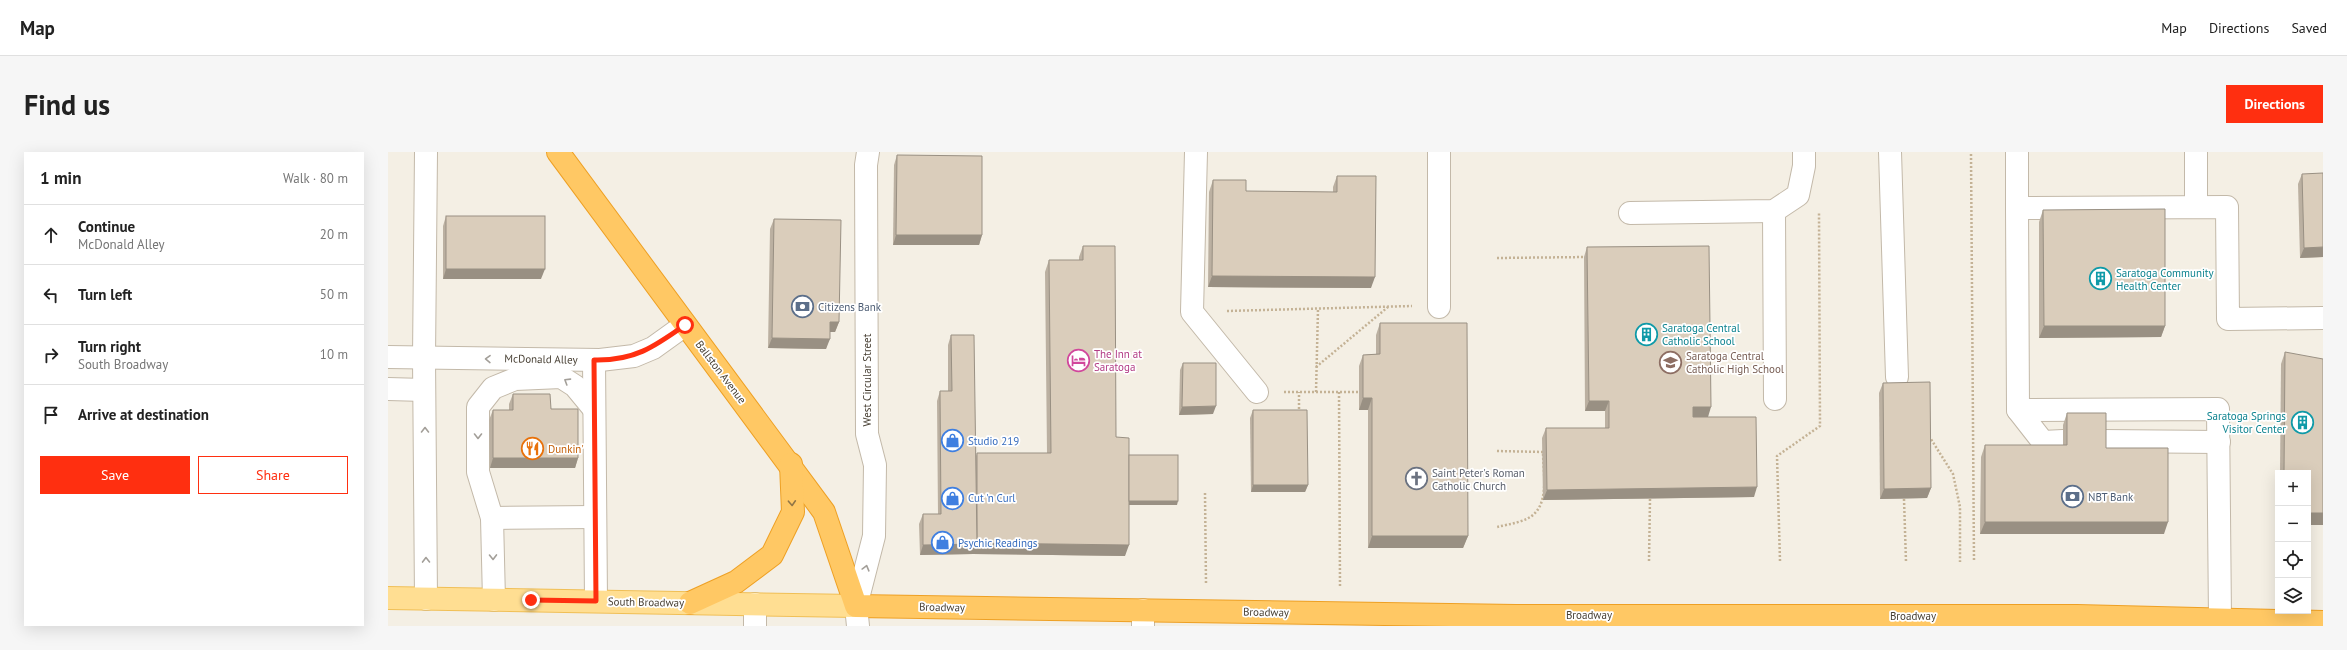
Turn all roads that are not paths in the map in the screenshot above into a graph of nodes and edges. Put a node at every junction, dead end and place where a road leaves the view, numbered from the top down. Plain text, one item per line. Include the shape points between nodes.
1 (426, 152) edge
2 (558, 152) edge
3 (868, 152) edge
4 (1196, 152) edge
5 (1439, 152) edge
6 (1804, 152) edge
7 (1890, 152) edge
8 (2018, 152) edge
9 (2196, 152) edge
10 (2196, 207) junction
11 (2017, 208) junction
12 (1774, 211) junction
13 (1630, 213) dead end
14 (1439, 307) road end
15 (2323, 318) edge
16 (685, 325) junction
17 (388, 357) edge
18 (424, 358) junction
19 (594, 360) junction
20 (1897, 376) dead end
21 (388, 389) edge
22 (424, 390) junction
23 (1257, 392) road end
24 (1775, 399) dead end
25 (594, 408) junction
26 (2018, 410) junction
27 (2063, 441) dead end
28 (2102, 441) edge
29 (2219, 442) junction
30 (791, 464) junction
31 (595, 517) junction
32 (492, 518) junction
33 (388, 598) edge
34 (426, 599) junction
35 (494, 600) junction
36 (596, 601) junction
37 (690, 603) junction
38 (755, 604) junction
39 (857, 616) edge
40 (1143, 618) edge
41 (2220, 619) junction
42 (1415, 620) edge
43 (1498, 621) edge
44 (1597, 621) edge
45 (2323, 622) edge
46 (755, 626) edge

1 - 18 street
2 - 16 highway, Ballston Avenue
39 -> 3 street, West Circular Street via 874,536 875,465 867,434
4 - 23 street via 1192,312
5 - 14 street
6 - 12 street via 1798,195
7 - 20 street
8 - 11 street
9 - 10 street
10 - 11 street
10 - 15 street via 2227,207 2228,319
11 - 26 street
12 - 13 street
12 - 24 street
16 - 19 street, McDonald Alley via 653,348 634,356
16 - 30 highway, Ballston Avenue
17 - 18 street, McDonald Alley
19 -> 18 street, McDonald Alley
18 - 22 street
19 - 25 street
21 - 22 street
34 -> 22 street
25 - 31 street
25 -> 32 street via 574,386 561,377 515,379 493,388 478,406 478,472
26 - 27 street via 2043,442
26 - 29 street via 2218,409
28 - 29 street
29 - 41 street
30 -> 37 highway via 793,512 772,555 736,582
30 - 39 highway, Ballston Avenue via 824,512
31 - 32 street
31 - 36 street
32 -> 35 street
33 - 34 main road, South Broadway
34 - 35 main road, South Broadway
35 - 36 main road, South Broadway
36 - 37 main road, South Broadway
37 - 38 main road, South Broadway
38 - 39 main road, South Broadway
38 - 46 street
39 - 40 highway, Broadway
40 - 42 highway, Broadway via 1206,611 1340,613
41 - 44 highway, Broadway via 2069,616
41 - 45 highway, Broadway
42 - 43 highway, Broadway
43 - 44 highway, Broadway

